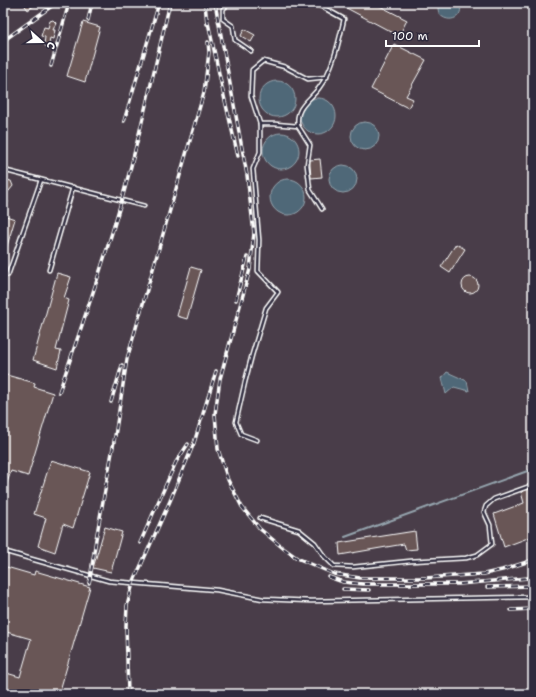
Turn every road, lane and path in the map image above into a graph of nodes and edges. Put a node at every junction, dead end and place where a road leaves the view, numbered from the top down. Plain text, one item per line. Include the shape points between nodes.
1 (230, 3) edge
2 (316, 3) edge
3 (251, 51) dead end
4 (327, 77) junction
5 (260, 124) junction
6 (298, 126) junction
7 (3, 170) edge
8 (41, 180) junction
9 (73, 187) junction
10 (144, 206) dead end
11 (322, 209) dead end
12 (50, 270) dead end
13 (8, 275) dead end
14 (257, 440) dead end
15 (533, 486) edge
16 (260, 518) dead end
17 (3, 551) edge
18 (533, 597) edge

1 - 3 lane via 223,9 223,19 233,26 235,40
2 - 4 lane via 344,18
4 - 5 lane via 308,79 285,67 263,61 252,70 251,96
4 - 6 lane via 300,108
5 - 6 lane
5 - 14 lane via 260,152 252,169 259,240 258,271 278,292 266,308 236,422 241,434
6 - 11 lane via 310,145 307,165 310,190
7 - 8 lane
8 - 9 lane
8 - 13 lane
9 - 10 lane
9 - 12 lane
15 - 16 lane via 494,500 486,506 484,512 490,525 492,544 477,555 466,558 353,567 334,566 315,543 299,530
17 - 18 lane via 109,581 217,590 264,599 310,601

